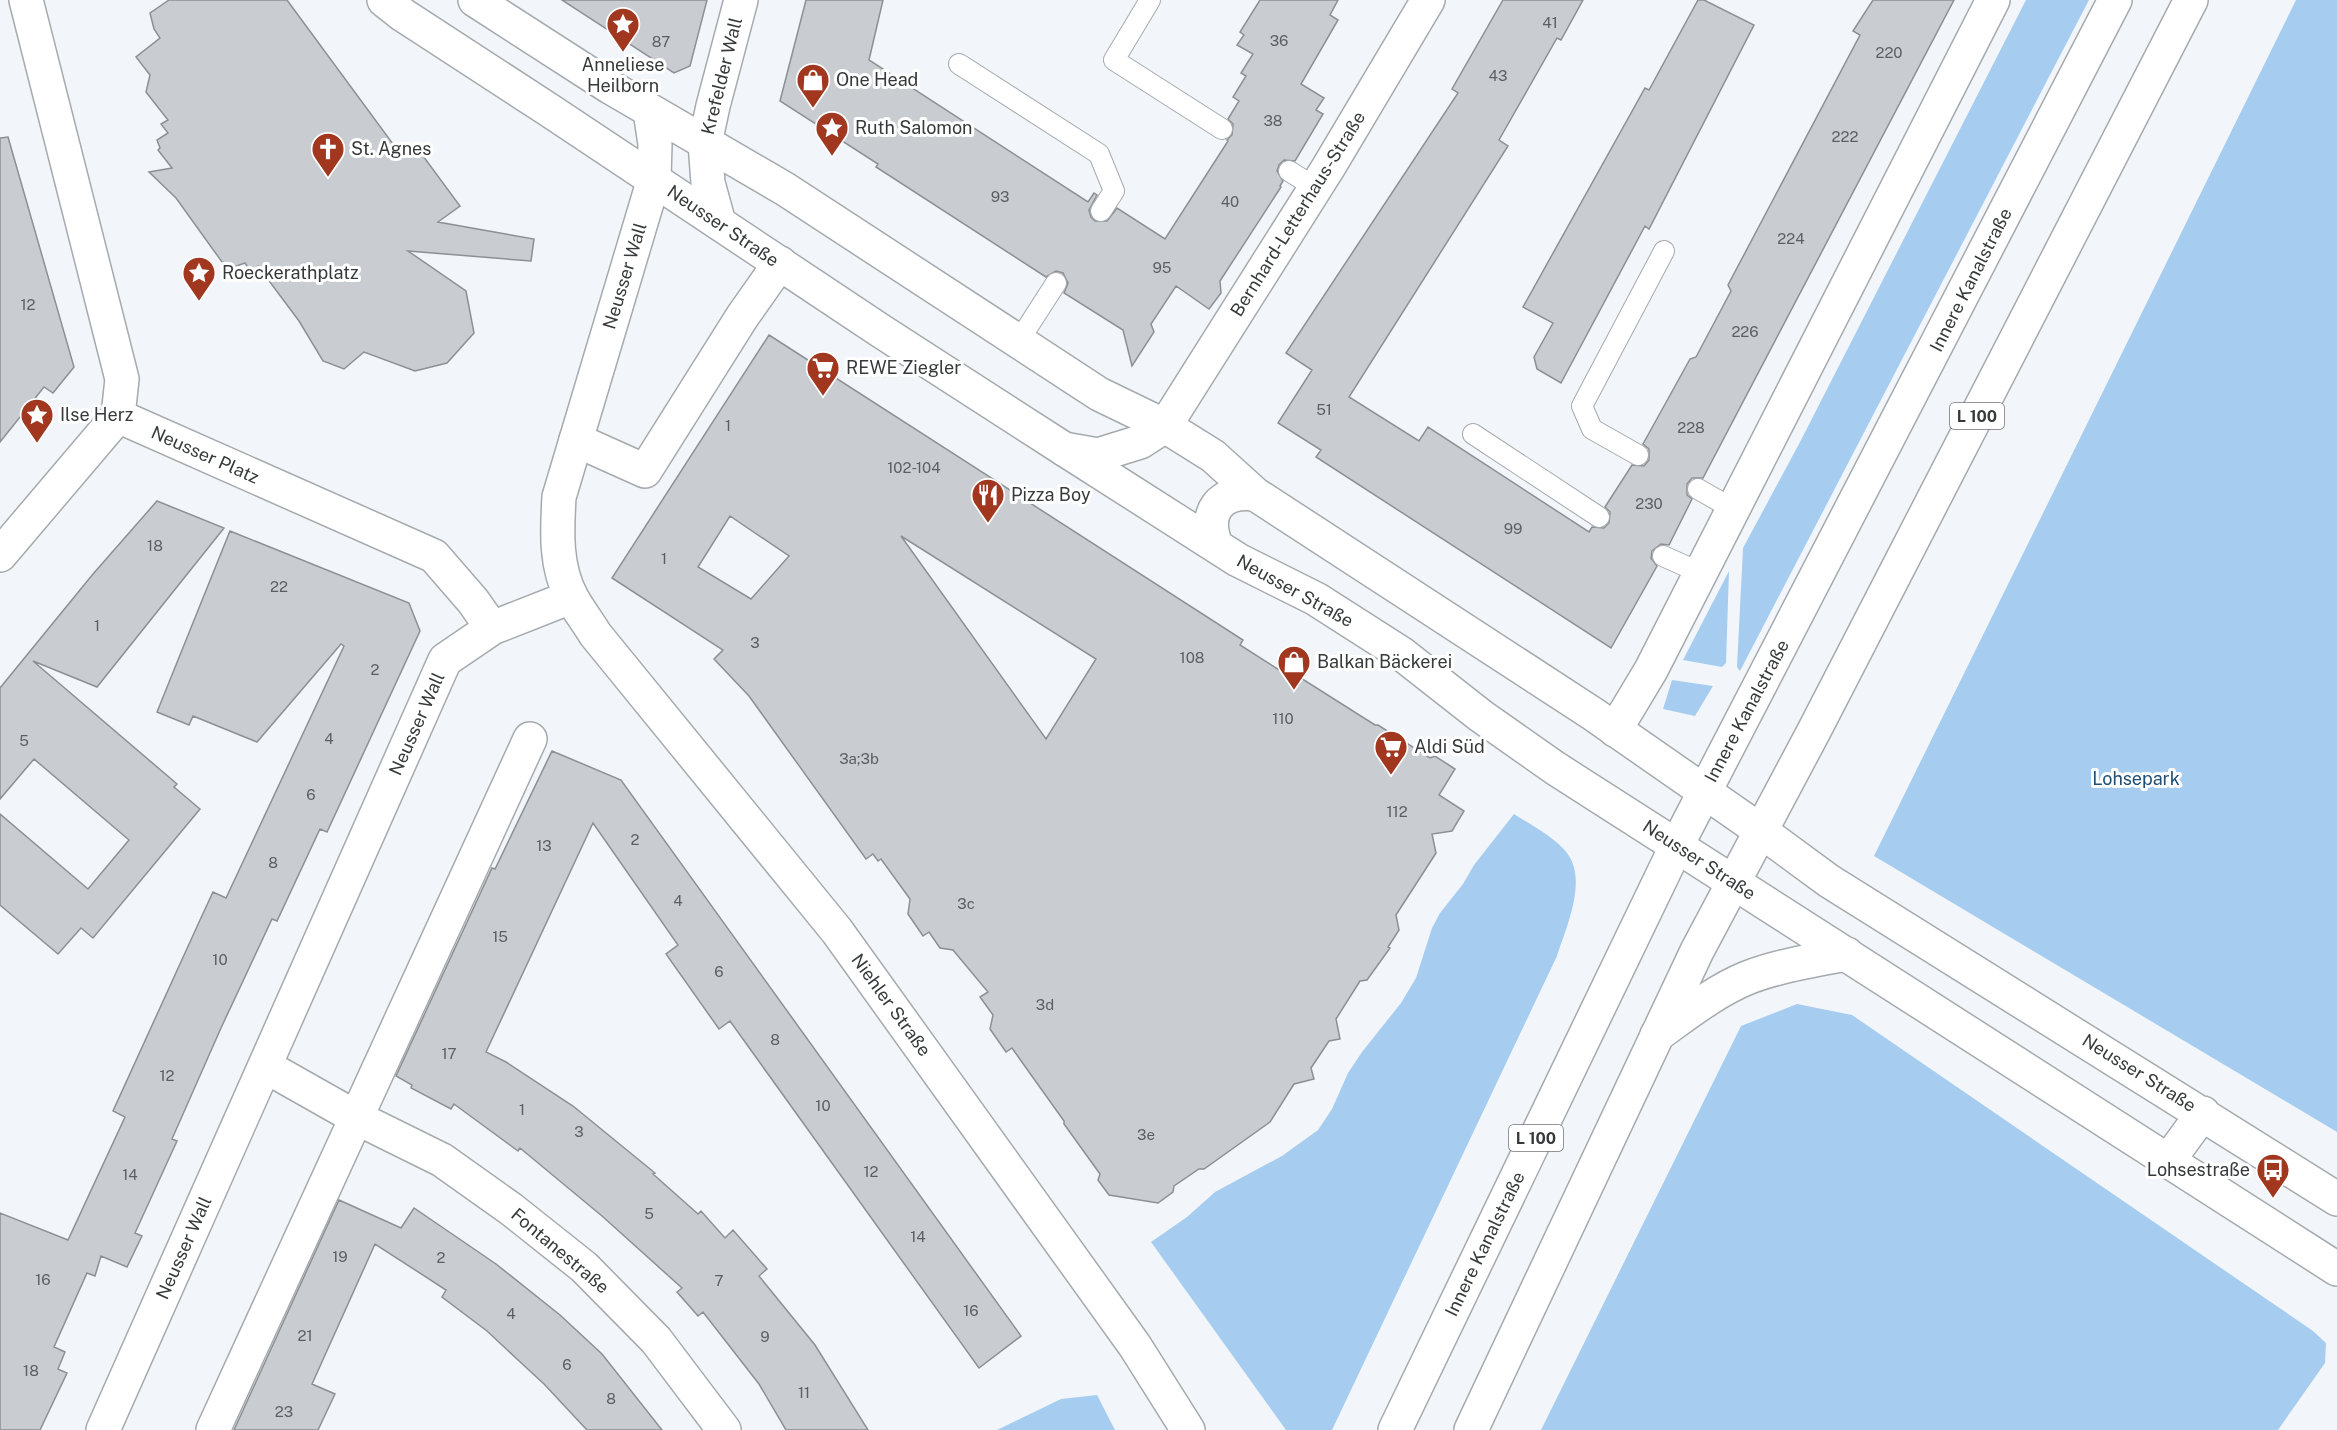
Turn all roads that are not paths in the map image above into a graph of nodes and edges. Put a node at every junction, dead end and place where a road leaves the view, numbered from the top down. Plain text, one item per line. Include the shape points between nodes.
1 (26, 0) edge
2 (384, 0) edge
3 (475, 0) edge
4 (741, 0) edge
5 (1150, 0) edge
6 (1428, 0) edge
7 (1993, 0) edge
8 (2115, 0) edge
9 (2191, 0) edge
10 (958, 64) dead end
11 (650, 111) junction
12 (1222, 129) dead end
13 (705, 143) junction
14 (654, 179) junction
15 (1101, 211) dead end
16 (719, 223) junction
17 (1664, 251) dead end
18 (780, 263) junction
19 (1056, 283) dead end
20 (1018, 342) junction
21 (118, 416) junction
22 (1165, 426) junction
23 (1473, 434) dead end
24 (576, 440) junction
25 (1064, 449) junction
26 (1638, 455) dead end
27 (1698, 489) dead end
28 (1255, 494) junction
29 (1733, 509) junction
30 (1599, 517) dead end
31 (1216, 546) junction
32 (0, 555) edge
33 (1663, 556) dead end
34 (1701, 573) junction
35 (571, 597) junction
36 (492, 628) junction
37 (1614, 730) junction
38 (530, 739) dead end
39 (1705, 792) junction
40 (1761, 831) junction
41 (1677, 845) junction
42 (1733, 882) junction
43 (1846, 954) junction
44 (1657, 1035) junction
45 (265, 1066) junction
46 (2203, 1113) junction
47 (357, 1118) junction
48 (2168, 1161) junction
49 (2337, 1199) edge
50 (2337, 1269) edge
51 (103, 1430) edge
52 (213, 1430) edge
53 (724, 1430) edge
54 (1188, 1430) edge
55 (1395, 1430) edge
56 (1471, 1430) edge

1 - 21 main road via 122,379
2 - 14 main road, Neusser Straße
3 - 11 main road, Neusser Straße
4 - 13 main road, Krefelder Wall
5 - 12 lane via 1114,60
6 - 22 main road, Bernhard-Letterhaus-Straße via 1302,179
7 - 29 main road
8 - 39 main road, Innere Kanalstraße / L 100
9 - 40 main road, L 100
10 - 15 lane via 1099,154 1114,191
11 - 13 main road, Neusser Straße
11 - 14 main road, Neusser Wall via 655,144
13 - 16 main road, Krefelder Wall via 708,183
13 - 20 main road, Neusser Straße via 784,189
14 - 16 main road, Neusser Straße
14 - 24 main road, Neusser Wall
16 - 18 main road, Neusser Straße
17 - 26 lane via 1582,406 1592,429
18 - 24 main road via 645,471
18 - 25 main road, Neusser Straße
19 - 20 lane
20 - 22 main road, Neusser Straße via 1099,394
21 - 32 main road
21 - 36 main road, Neusser Platz via 434,556
22 - 25 main road, Neusser Straße via 1140,442 1098,455
22 - 28 main road, Neusser Straße via 1214,456
23 - 30 lane
24 - 35 main road, Neusser Wall via 559,497 557,541
25 - 31 main road, Neusser Straße
27 - 29 lane
28 - 31 main road via 1227,498 1217,506 1210,530
28 - 37 main road, Neusser Straße
29 - 34 main road
31 - 41 main road, Neusser Straße via 1316,599 1402,654 1555,768
33 - 34 lane
34 - 37 main road via 1652,670
35 - 36 main road, Neusser Wall
35 - 54 main road, Niehler Straße via 602,642 837,931 1135,1346
36 - 45 main road, Neusser Wall via 446,660
37 - 39 main road, Neusser Straße
38 - 47 main road
39 - 40 main road, Neusser Straße
39 - 41 main road, Innere Kanalstraße / L 100
40 - 42 main road, L 100
40 - 46 main road, Neusser Straße via 1829,881
41 - 42 main road, Neusser Straße
41 - 55 main road, Innere Kanalstraße / L 100
42 - 43 main road, Neusser Straße
42 - 44 main road, L 100
43 - 44 main road via 1748,978 1707,1000
43 - 48 main road, Neusser Straße
44 - 56 main road, L 100
45 - 47 main road
45 - 51 main road, Neusser Wall
46 - 48 main road
46 - 49 main road, Neusser Straße
47 - 52 main road
47 - 53 main road, Fontanestraße via 442,1160 584,1267 656,1340
48 - 50 main road, Neusser Straße

